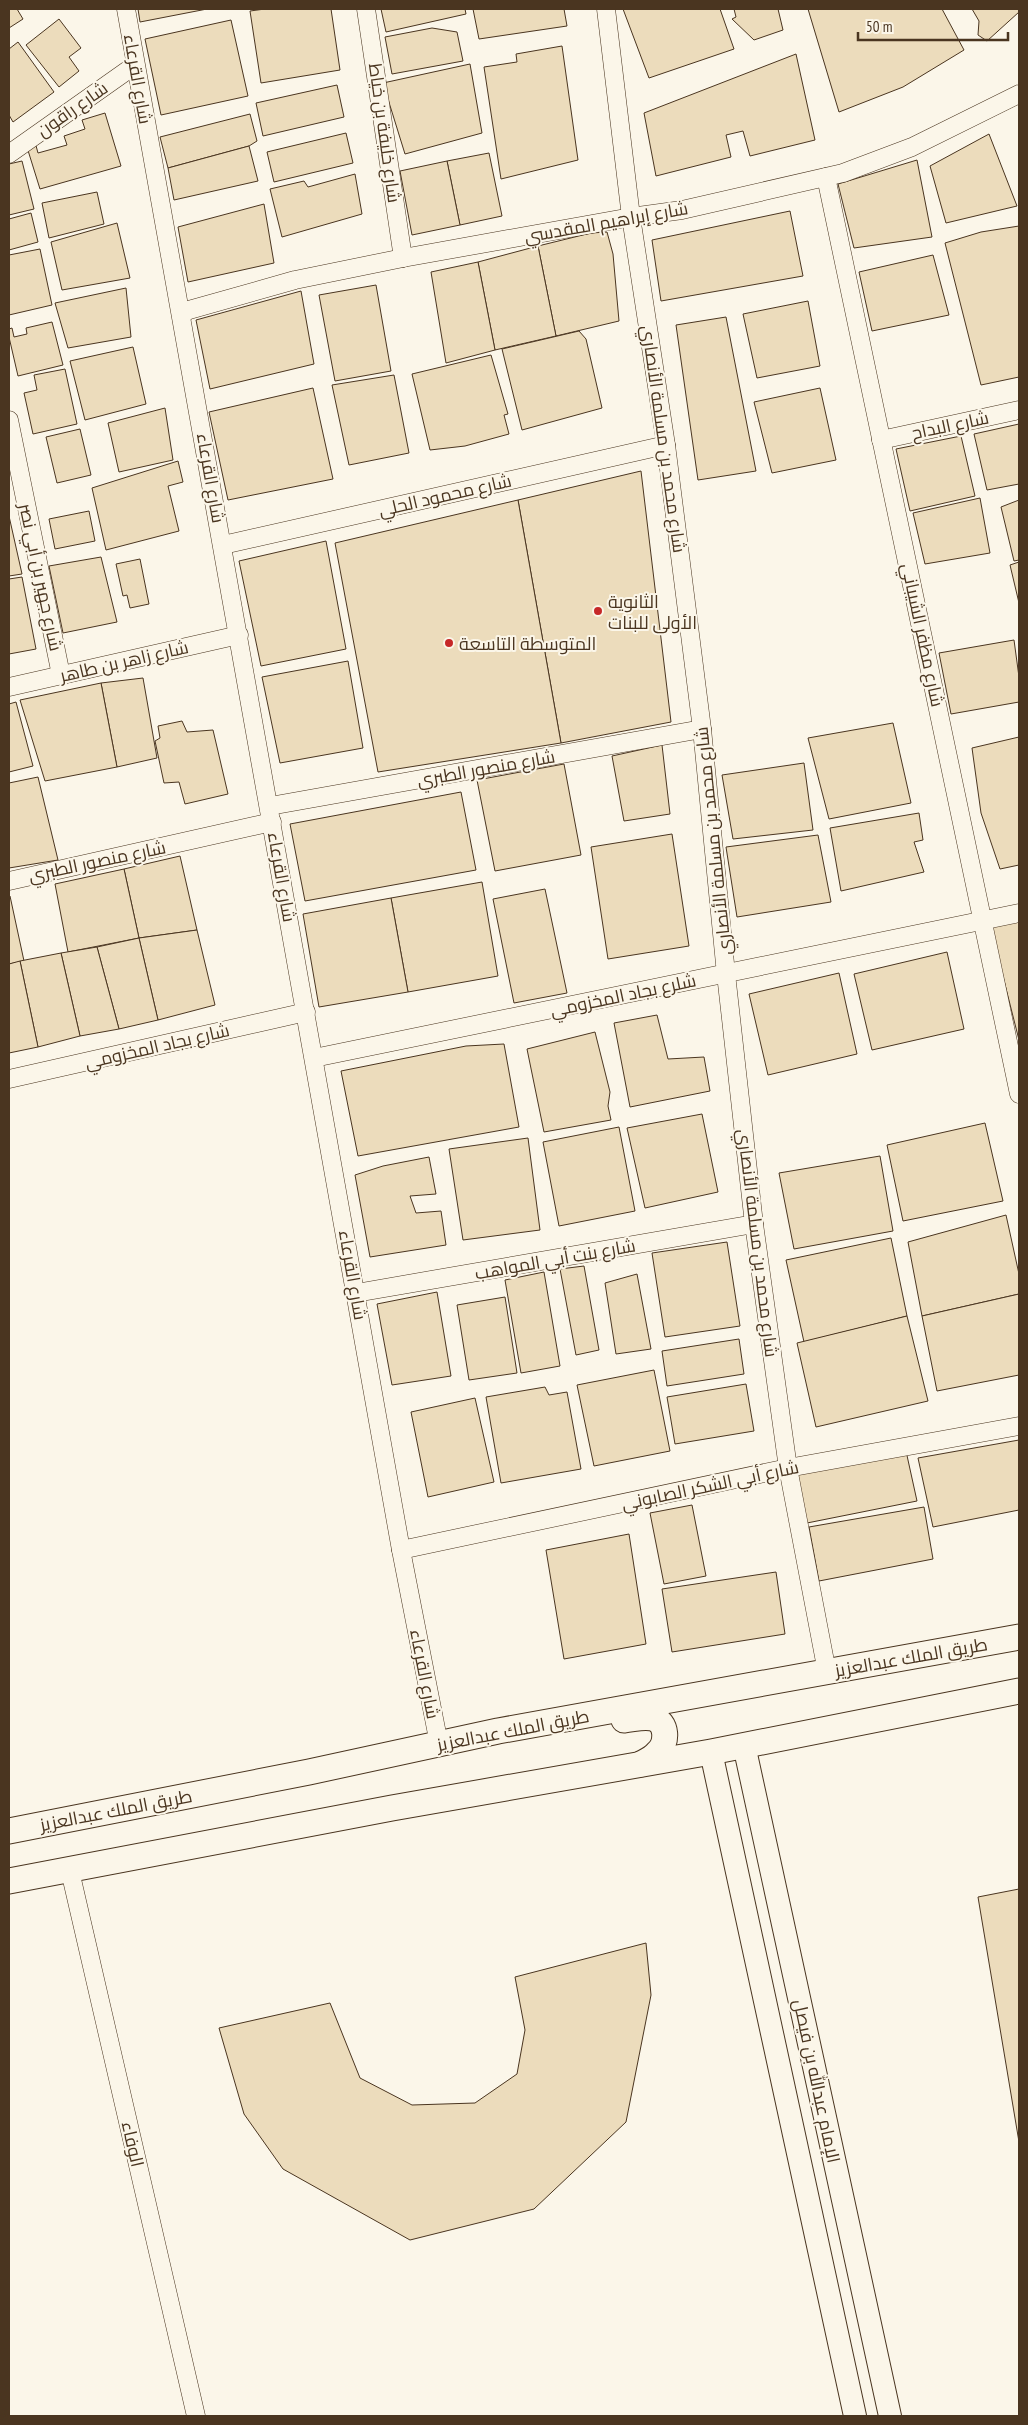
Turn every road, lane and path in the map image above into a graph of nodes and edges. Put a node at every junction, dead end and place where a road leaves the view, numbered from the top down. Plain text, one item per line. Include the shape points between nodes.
1 (126, 9) edge
2 (366, 9) edge
3 (606, 9) edge
4 (135, 65) junction
5 (1019, 94) edge
6 (9, 154) edge
7 (826, 177) junction
8 (631, 217) junction
9 (404, 258) junction
10 (182, 314) junction
11 (1019, 410) edge
12 (9, 420) edge
13 (881, 440) junction
14 (666, 445) junction
15 (223, 545) junction
16 (239, 635) junction
17 (62, 675) junction
18 (9, 687) edge
19 (702, 729) junction
20 (271, 814) junction
21 (9, 880) edge
22 (1019, 913) edge
23 (983, 921) junction
24 (726, 974) junction
25 (306, 1012) junction
26 (314, 1058) junction
27 (9, 1079) edge
28 (1019, 1094) edge
29 (754, 1224) junction
30 (356, 1293) junction
31 (1019, 1426) edge
32 (788, 1468) junction
33 (401, 1550) junction
34 (1019, 1637) edge
35 (827, 1672) junction
36 (1019, 1691) edge
37 (439, 1744) junction
38 (744, 1745) junction
39 (712, 1752) junction
40 (641, 1764) junction
41 (309, 1772) junction
42 (9, 1831) edge
43 (70, 1871) junction
44 (9, 1881) edge
45 (196, 2416) edge
46 (855, 2416) edge
47 (890, 2416) edge

1 - 4 street, شارع القرعاء
2 - 9 street, شارع خليفة بن خياط
3 - 8 street, شارع محمد بن مسلمة الأنصاري
4 - 6 street, شارع راقون
4 - 10 street, شارع القرعاء
5 - 7 street, شارع إبراهيم المقدسي via 912,147
7 - 8 street, شارع إبراهيم المقدسي via 682,210
7 - 13 street, شارع مظفر الشيباني
8 - 9 street, شارع إبراهيم المقدسي
8 - 14 street, شارع محمد بن مسلمة الأنصاري
9 - 10 street, شارع إبراهيم المقدسي via 295,280
10 - 15 street, شارع القرعاء
11 - 13 street, شارع البداح
12 - 17 street, شارع جهير بن أبي نصر
13 - 23 street, شارع مظفر الشيباني
14 - 15 street, شارع محمود الحلي
14 - 19 street, شارع محمد بن مسلمة الأنصاري
15 - 16 street, شارع القرعاء
16 - 17 street, شارع زاهر بن طاهر
16 - 20 street, شارع القرعاء
17 - 18 street, شارع زاهر بن طاهر
19 - 20 street, شارع منصور الطبري
19 - 24 street, شارع محمد بن مسلمة الأنصاري
20 - 21 street, شارع منصور الطبري
20 - 25 street, شارع القرعاء
22 - 23 street, شلرع بجاد المخزومي
23 - 24 street, شلرع بجاد المخزومي
23 - 28 street, شارع مظفر الشيباني
24 - 26 street, شلرع بجاد المخزومي
24 - 29 street, شارع محمد بن مسلمة الأنصاري
25 - 26 street, شارع القرعاء
25 - 27 street, شارع بجاد المخزومي
26 - 30 street, شارع القرعاء
29 - 30 street, شارع بنت أبي المواهب
29 - 32 street, شارع محمد بن مسلمة الأنصاري
30 - 33 street, شارع القرعاء
31 - 32 street, شارع أبي الشكر الصابوني
32 - 33 street, شارع أبي الشكر الصابوني
32 - 35 street, شارع محمد بن مسلمة الأنصاري
33 - 37 street, شارع القرعاء
34 - 35 main road, طريق الملك عبدالعزيز
35 - 37 main road, طريق الملك عبدالعزيز
36 - 38 main road
37 - 41 main road, طريق الملك عبدالعزيز
38 - 39 main road
38 - 47 street, الإمام عبدالله بن فيصل
39 - 40 main road
39 - 46 street, الإمام عبدالله بن فيصل
40 - 41 main road via 659,1752 665,1739 664,1726 655,1718 644,1716 399,1763
40 - 43 main road via 392,1808
41 - 42 main road, طريق الملك عبدالعزيز
43 - 44 main road
43 - 45 street, الوفاء

